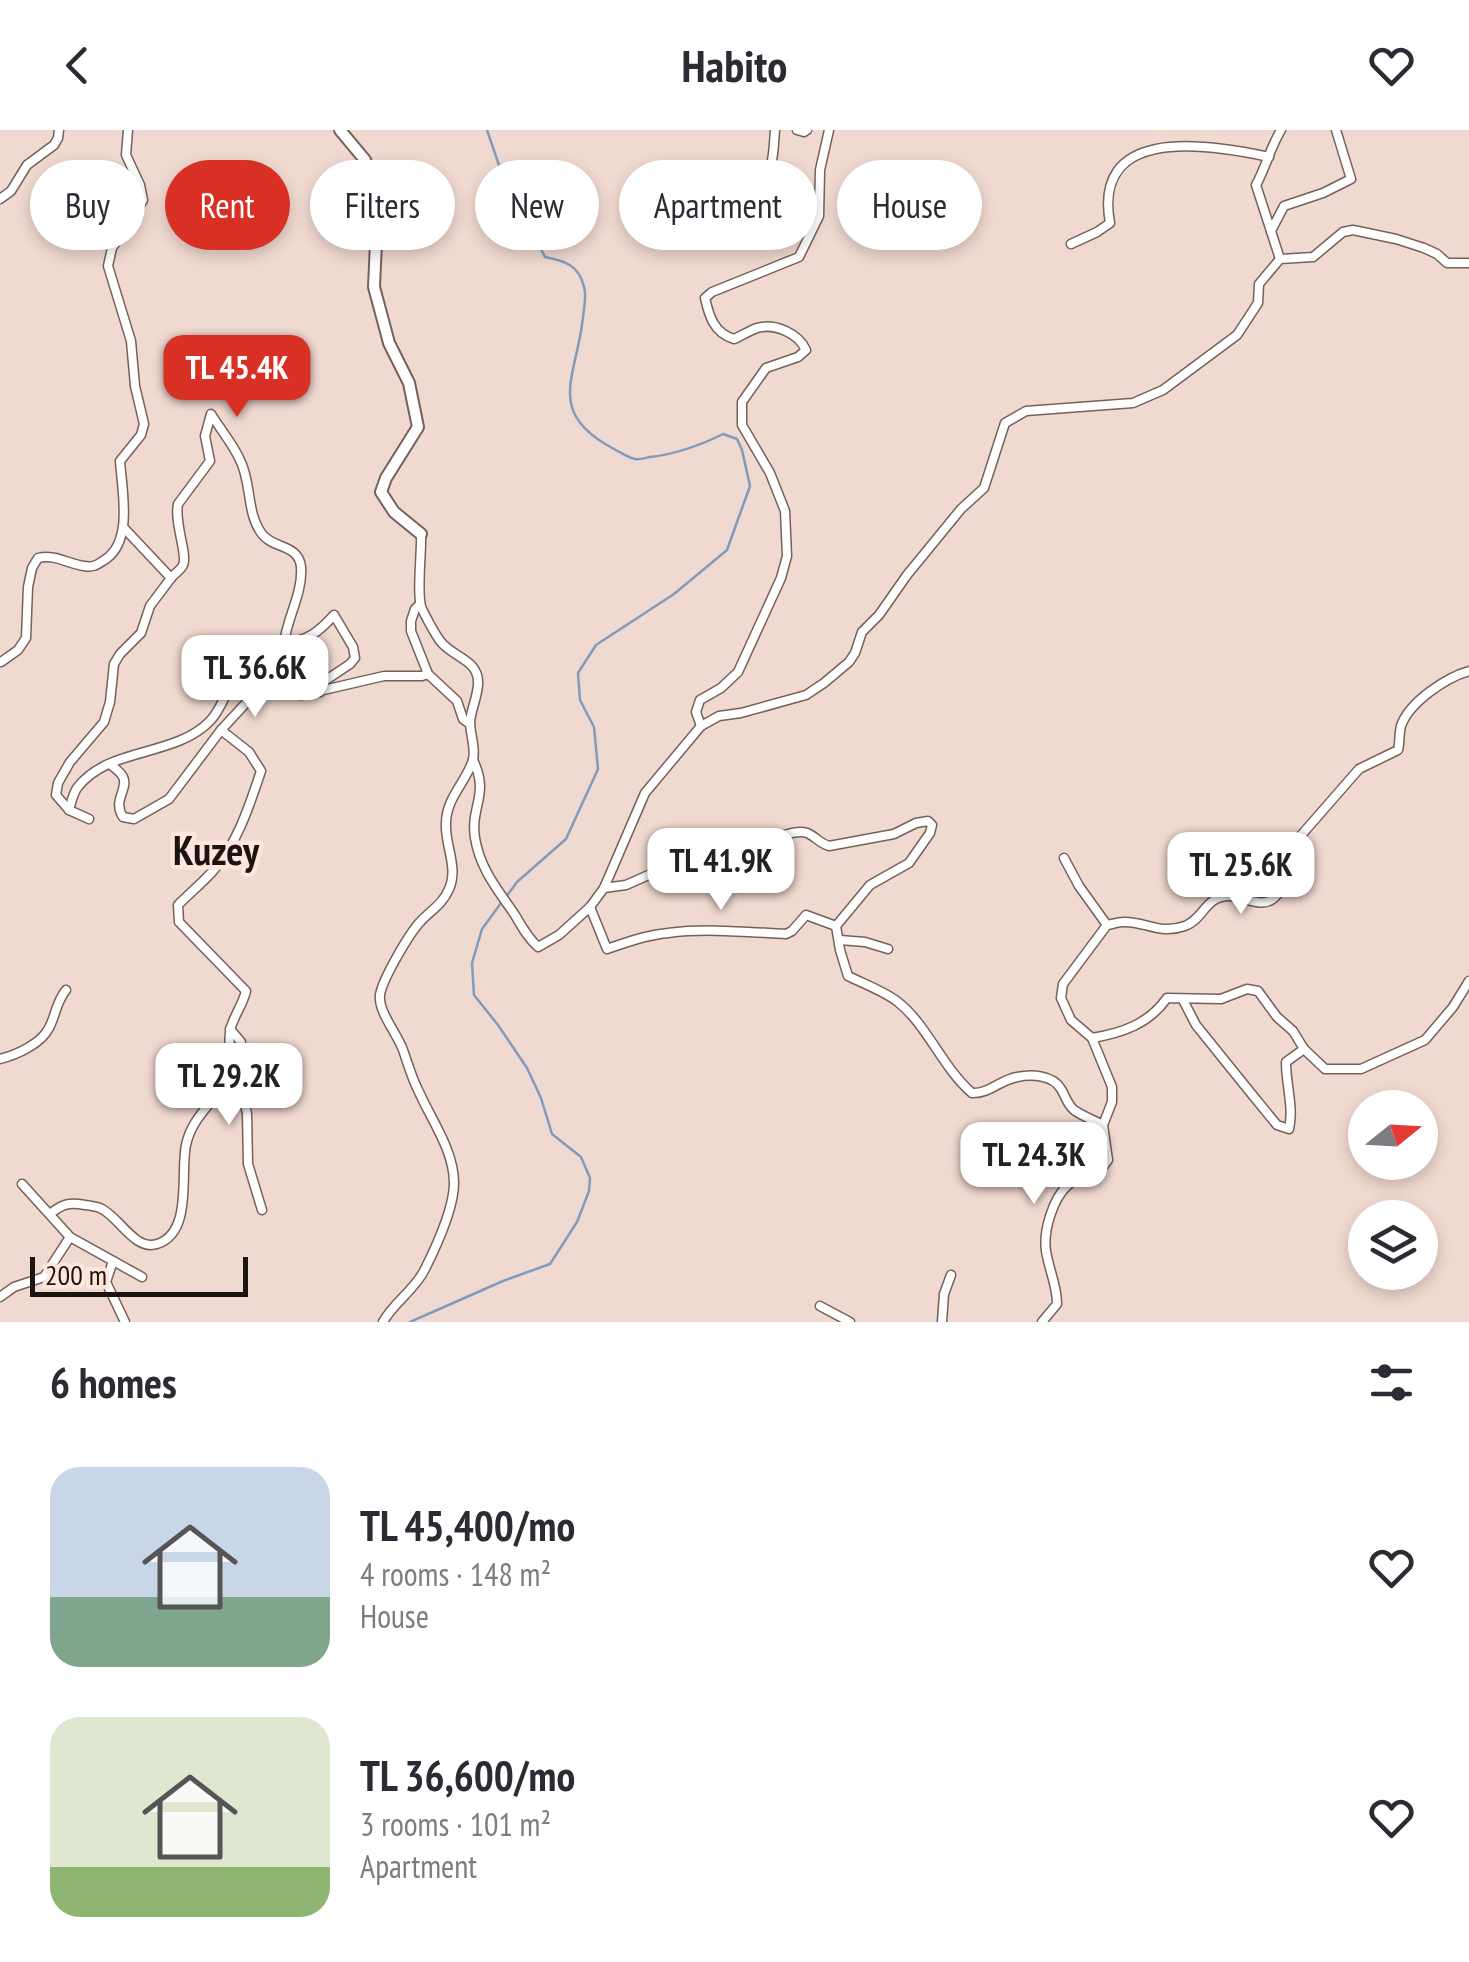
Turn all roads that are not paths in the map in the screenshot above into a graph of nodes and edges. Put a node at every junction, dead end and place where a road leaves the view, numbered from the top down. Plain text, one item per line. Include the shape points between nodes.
1 (58, 130) edge
2 (128, 130) edge
3 (340, 130) edge
4 (775, 130) edge
5 (797, 130) edge
6 (807, 130) edge
7 (829, 130) edge
8 (1281, 130) edge
9 (1336, 130) edge
10 (1172, 136) dead end
11 (1269, 157) junction
12 (1115, 159) dead end
13 (771, 160) edge
14 (0, 199) edge
15 (1270, 231) junction
16 (1071, 244) dead end
17 (1280, 258) junction
18 (1469, 264) edge
19 (123, 527) junction
20 (422, 534) joint
21 (171, 578) junction
22 (419, 604) junction
23 (1, 662) edge
24 (1469, 671) edge
25 (428, 674) junction
26 (250, 689) junction
27 (320, 692) junction
28 (470, 724) junction
29 (702, 726) junction
30 (221, 730) junction
31 (473, 760) junction
32 (110, 764) junction
33 (69, 810) junction
34 (89, 819) dead end
35 (1064, 858) dead end
36 (604, 888) junction
37 (590, 906) junction
38 (1108, 925) junction
39 (836, 926) junction
40 (840, 940) junction
41 (888, 949) dead end
42 (1469, 981) edge
43 (66, 990) dead end
44 (1183, 1000) junction
45 (230, 1029) junction
46 (1092, 1038) junction
47 (1304, 1050) junction
48 (0, 1059) edge
49 (1103, 1124) junction
50 (22, 1184) dead end
51 (262, 1210) dead end
52 (50, 1214) junction
53 (70, 1237) junction
54 (113, 1260) junction
55 (951, 1275) dead end
56 (142, 1277) dead end
57 (0, 1297) edge
58 (820, 1306) dead end
59 (125, 1322) edge
60 (383, 1322) edge
61 (850, 1322) edge
62 (942, 1322) edge
63 (1042, 1322) edge

1 - 14 street via 54,145
2 - 19 street via 126,155 143,200 108,266 131,342 144,424 120,461
3 - 20 street via 365,160 378,198 374,287 410,383 418,427 382,492 394,512
4 - 13 street
5 - 6 street
7 - 29 street via 819,216 798,257 704,298 724,336 776,328 806,350 766,368 742,402 742,426 784,511 787,556 738,672 700,700
8 - 11 street
9 - 15 street via 1351,179 1284,206
10 - 11 street
11 - 15 street via 1256,185
12 - 16 street via 1110,223
15 - 17 street
17 - 18 street via 1313,257 1352,230 1424,248 1447,263
17 - 29 street via 1259,284 1258,303 1238,336 1163,390 1133,403 1026,411 1005,423 984,488 862,632 849,662 806,694
19 - 21 street
19 - 23 street via 116,552 95,567 38,558 28,587 26,638
20 - 22 street
21 - 27 street via 185,557 176,512 210,461 205,436 211,414 242,462 259,531 301,562 284,642 312,636 334,615 353,647 350,664 320,684
21 - 33 street via 114,664 104,722 58,782 56,795
22 - 25 street via 411,630
22 - 28 street via 442,643 477,672
24 - 38 street via 1423,696 1402,725 1398,750 1360,769 1297,840 1274,898 1263,904 1219,896 1194,922 1175,928
25 - 27 street via 384,676
25 - 28 street
26 - 27 street
26 - 30 street
26 - 32 street via 230,686 213,718 180,742
28 - 31 street
29 - 36 street via 645,792
30 - 32 street via 169,799 134,819 118,812 124,782
30 - 45 street via 261,771 231,845 178,905 179,922 246,991
31 - 37 street via 481,787 475,837 490,881 528,938 538,947
31 - 60 street via 446,818 449,890 411,935 379,998 447,1149 454,1181 425,1270
32 - 33 street via 75,790
33 - 34 street
35 - 38 street
36 - 37 street
36 - 39 street via 626,885 739,835 802,832 829,846 928,821 930,834 910,862 870,885
37 - 39 street via 607,949 669,932 786,934 806,915
38 - 46 street via 1063,984 1061,998 1071,1020
39 - 40 street
40 - 41 street
40 - 49 street via 848,976 896,1000 972,1093 1016,1077 1051,1079 1070,1108
42 - 47 street via 1425,1040 1361,1069 1325,1069
43 - 48 street via 42,1037
44 - 46 street via 1167,998 1144,1021
44 - 47 street via 1221,1000 1258,990
44 - 47 street via 1277,1125 1289,1129 1286,1062
45 - 51 street via 241,1042 248,1164
45 - 52 street via 226,1080 186,1141 181,1213 169,1237 144,1243 100,1207 67,1203
46 - 49 street via 1112,1087
49 - 63 street via 1108,1160 1098,1175 1069,1184 1050,1219 1046,1250 1057,1304
50 - 52 street
52 - 53 street
53 - 54 street
53 - 57 street via 44,1277
54 - 56 street
54 - 59 street via 106,1282
55 - 62 street
58 - 61 street

